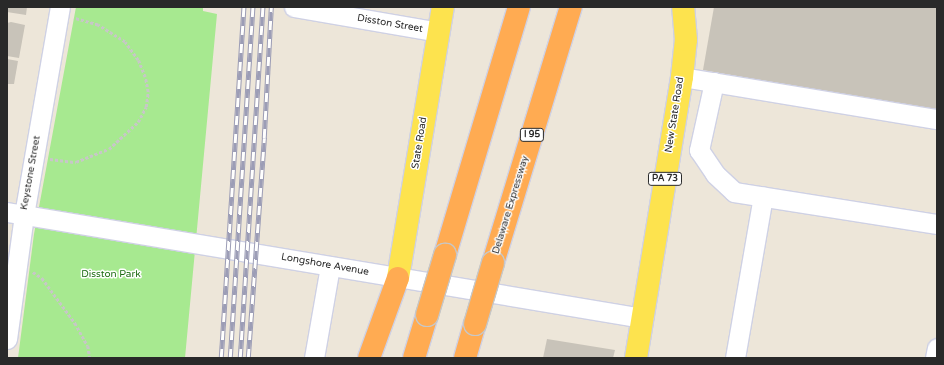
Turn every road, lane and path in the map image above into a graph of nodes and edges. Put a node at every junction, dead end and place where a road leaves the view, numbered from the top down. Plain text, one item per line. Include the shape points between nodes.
1 (294, 7) edge
2 (443, 7) edge
3 (519, 7) edge
4 (571, 7) edge
5 (683, 7) edge
6 (695, 7) edge
7 (59, 11) edge
8 (438, 32) junction
9 (686, 40) junction
10 (682, 77) junction
11 (714, 82) junction
12 (937, 119) edge
13 (34, 156) junction
14 (763, 196) junction
15 (15, 214) edge
16 (937, 224) edge
17 (330, 266) junction
18 (29, 271) dead end
19 (398, 278) junction
20 (642, 318) junction
21 (7, 339) edge
22 (937, 348) edge
23 (90, 358) edge
24 (314, 358) edge
25 (369, 358) edge
26 (414, 358) edge
27 (465, 358) edge
28 (636, 358) edge
29 (735, 358) edge
30 (935, 358) edge

1 - 8 street, Disston Street
2 - 8 main road, State Road
3 - 26 highway, bridge
4 - 27 highway, Delaware Expressway / I 95, bridge
5 - 9 main road, New State Road / PA 73
6 - 9 main road
7 - 13 street, Keystone Street
7 - 13 path via 98,24 125,42 138,60 145,77 148,92 146,107 126,136 109,149 94,156 76,162 65,162
8 - 19 main road, State Road
9 - 10 main road, New State Road / PA 73
10 - 11 street
10 - 20 main road, New State Road / PA 73
11 - 12 street
11 - 14 street via 699,150 715,174 734,192
13 - 15 street, Keystone Street
14 - 16 street
14 - 29 street
15 - 17 street, Longshore Avenue
15 - 21 street, Keystone Street
17 - 19 street, Longshore Avenue
17 - 24 street
18 - 23 path via 42,278 54,292 88,346
19 - 20 street, Longshore Avenue
19 - 25 highway
20 - 28 main road, PA 73
22 - 30 street

